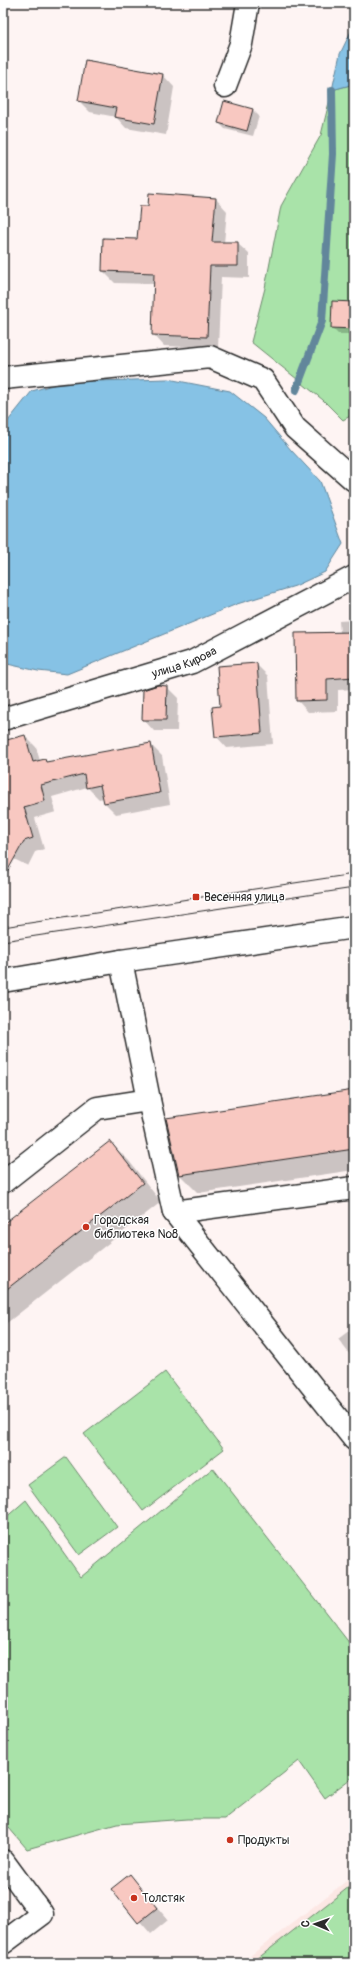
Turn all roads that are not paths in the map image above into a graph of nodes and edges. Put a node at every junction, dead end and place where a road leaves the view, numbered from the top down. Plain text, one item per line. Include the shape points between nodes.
1 (248, 3) edge
2 (225, 86) dead end
3 (3, 378) edge
4 (354, 480) edge
5 (354, 577) edge
6 (3, 719) edge
7 (354, 927) edge
8 (121, 961) junction
9 (3, 981) edge
10 (149, 1100) junction
11 (3, 1182) edge
12 (354, 1188) edge
13 (174, 1212) junction
14 (354, 1439) edge
15 (3, 1861) edge
16 (3, 1943) edge

1 - 2 street via 241,44
3 - 4 street via 210,357 263,380 295,428
5 - 6 street, улица Кирова via 192,662
7 - 8 street
8 - 9 street
8 - 10 street
10 - 11 street via 97,1108
10 - 13 street
12 - 13 street
13 - 14 street
15 - 16 street via 42,1914

